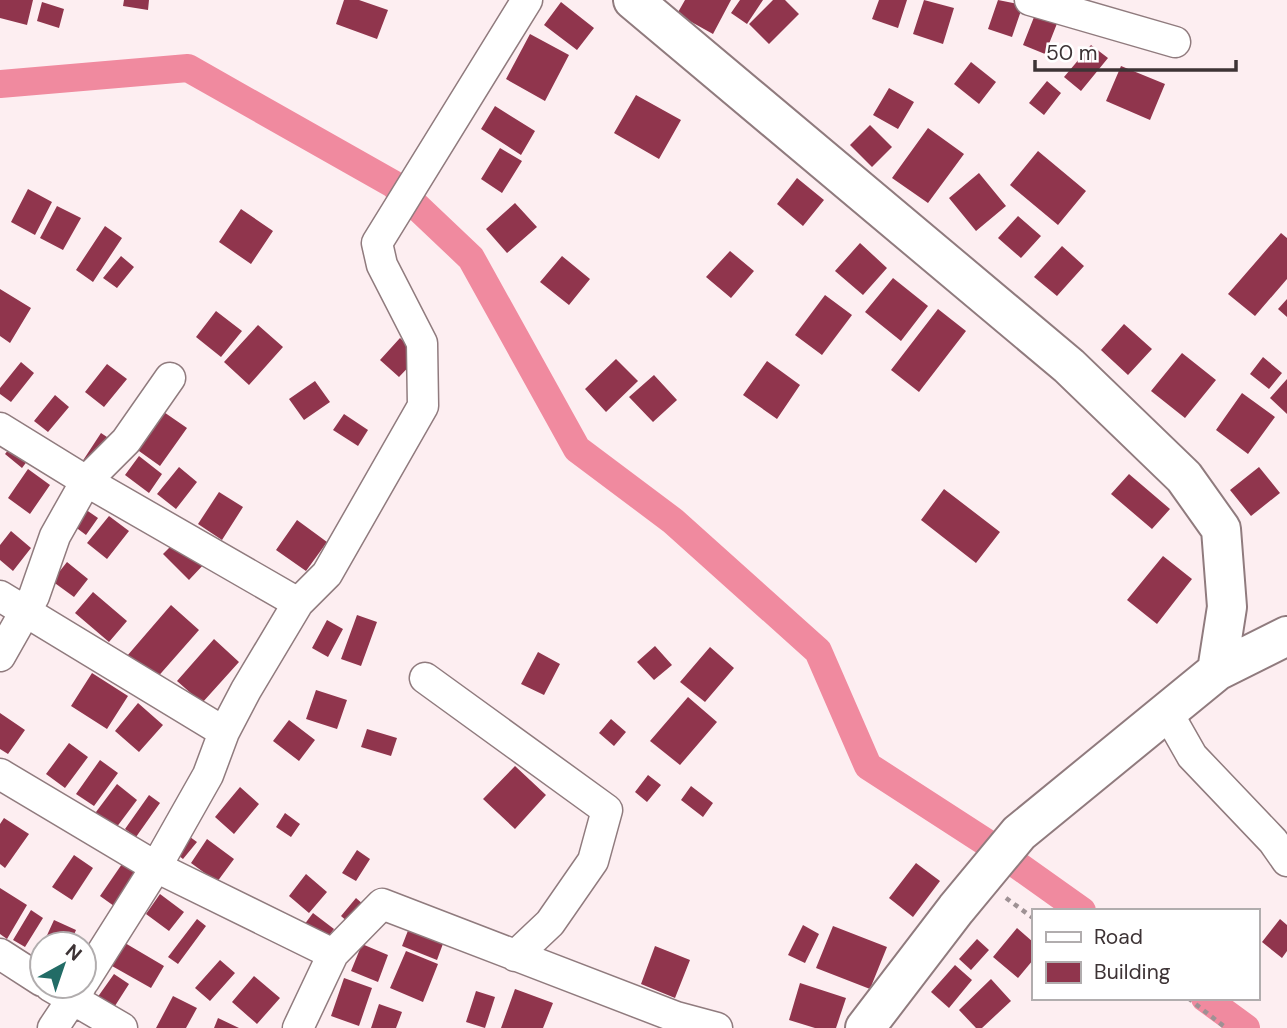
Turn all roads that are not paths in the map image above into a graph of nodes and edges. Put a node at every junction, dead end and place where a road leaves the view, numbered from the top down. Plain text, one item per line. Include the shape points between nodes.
1 (527, 0) edge
2 (633, 0) edge
3 (1030, 0) edge
4 (1175, 42) dead end
5 (170, 378) dead end
6 (0, 428) edge
7 (86, 481) junction
8 (298, 603) junction
9 (12, 604) edge
10 (1287, 636) edge
11 (0, 656) edge
12 (1217, 671) junction
13 (425, 678) dead end
14 (1167, 712) junction
15 (224, 732) junction
16 (0, 774) edge
17 (1287, 861) edge
18 (156, 867) junction
19 (98, 951) edge
20 (0, 954) edge
21 (333, 954) junction
22 (516, 956) junction
23 (28, 972) edge
24 (67, 1000) edge
25 (87, 1000) edge
26 (54, 1028) edge
27 (122, 1028) edge
28 (298, 1028) edge
29 (717, 1028) edge
30 (865, 1028) edge

1 - 8 street via 377,243 382,265 422,343 423,406 327,574
2 - 12 street via 1069,366 1184,477 1221,529 1227,607
3 - 4 street
5 - 7 street via 126,441
6 - 7 street
7 - 8 street
7 - 9 street via 55,536 34,596
8 - 15 street
9 - 11 street
9 - 15 street
10 - 12 street
12 - 14 street
13 - 22 street via 607,810 593,861 550,923
14 - 17 street via 1192,756
14 - 30 street via 1019,833
15 - 18 street via 208,775
16 - 18 street
18 - 19 street
18 - 21 street
20 - 23 street
21 - 22 street via 382,904
21 - 28 street
22 - 29 street
24 - 26 street
25 - 27 street

